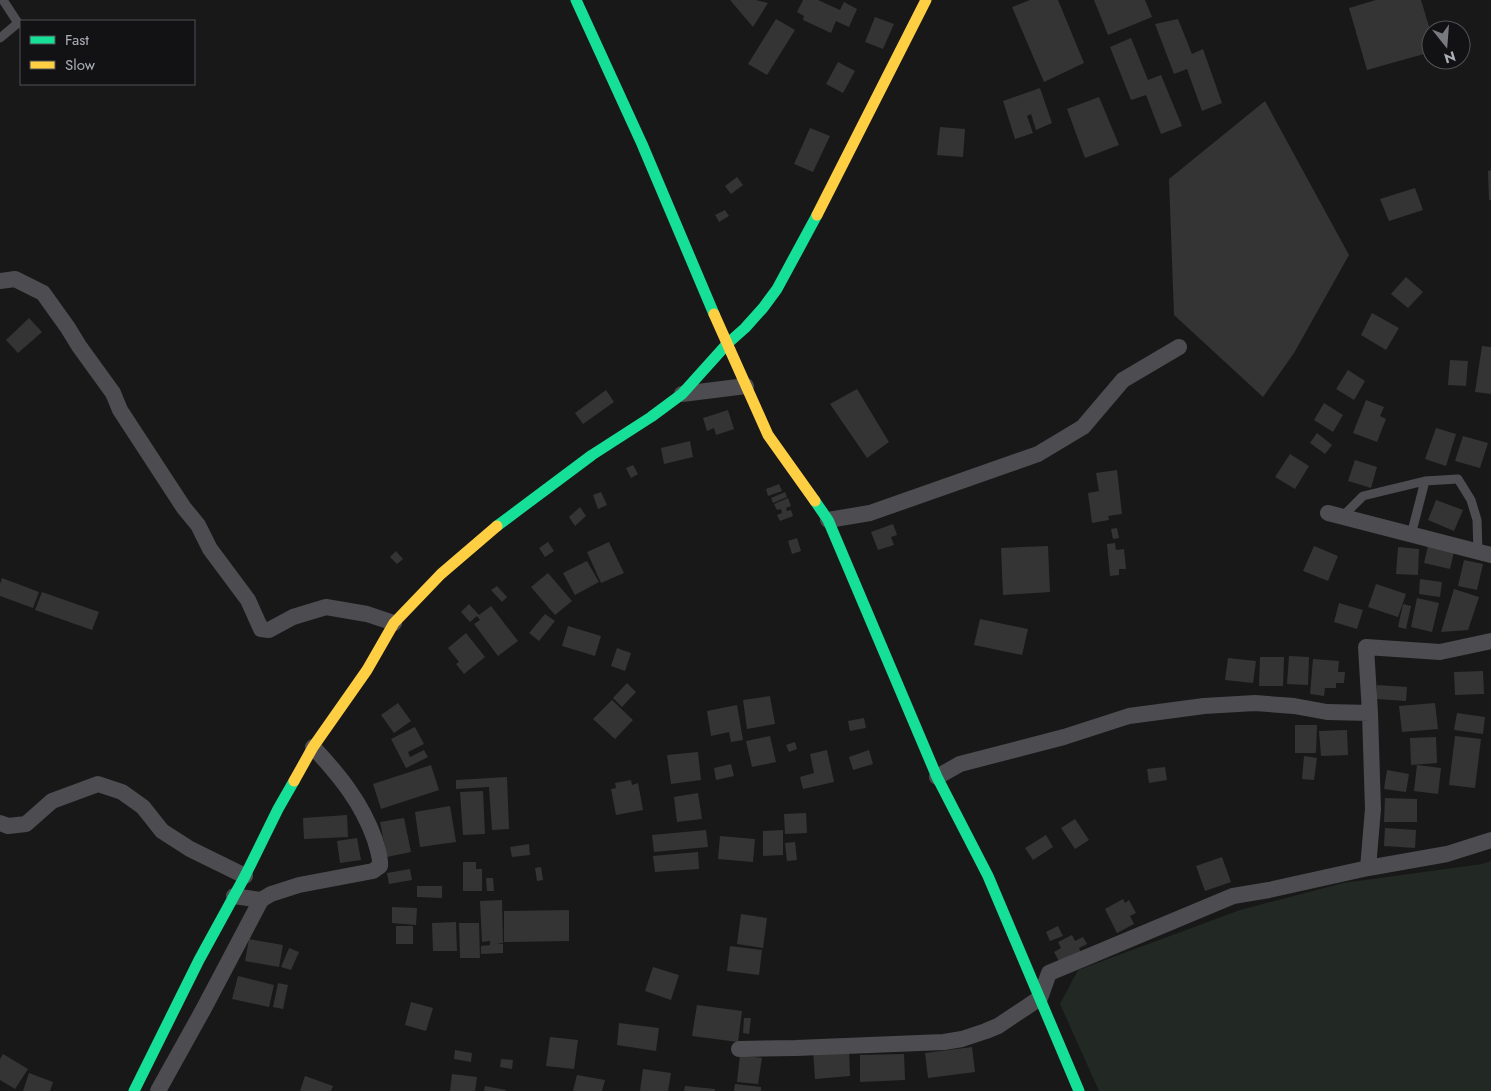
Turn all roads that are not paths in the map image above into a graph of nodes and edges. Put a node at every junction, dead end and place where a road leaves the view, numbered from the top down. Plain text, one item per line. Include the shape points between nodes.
1 (2, 0) edge
2 (576, 0) edge
3 (926, 0) edge
4 (0, 38) edge
5 (0, 281) edge
6 (727, 344) junction
7 (1180, 347) dead end
8 (746, 386) junction
9 (682, 394) junction
10 (1425, 480) junction
11 (1335, 515) joint
12 (828, 520) junction
13 (1411, 534) junction
14 (1485, 553) edge
15 (394, 623) junction
16 (1491, 641) edge
17 (1370, 713) junction
18 (313, 747) junction
19 (937, 777) junction
20 (0, 823) edge
21 (1491, 840) edge
22 (1368, 868) junction
23 (245, 876) junction
24 (234, 896) junction
25 (261, 900) junction
26 (1040, 998) junction
27 (739, 1048) dead end
28 (134, 1091) edge
29 (158, 1091) edge
30 (1079, 1091) edge

1 - 4 lane via 18,23
2 - 6 street via 642,144
3 - 6 street via 777,290
5 - 15 street via 15,279 43,293 58,313 114,392 120,410 198,525 210,549 248,600 261,629 269,630 293,617 326,607 367,614
6 - 8 street
6 - 9 street
7 - 12 street via 1123,380 1083,427 1038,454 870,513
8 - 9 street
8 - 12 street via 768,435
9 - 15 street via 592,455 488,533 441,574
10 - 11 lane via 1363,496
10 - 13 lane
10 - 14 lane via 1458,479 1471,500
11 - 13 street
12 - 19 street
13 - 14 street
15 - 18 street via 367,670
16 - 17 street via 1440,652 1366,647
17 - 19 street via 1327,712 1256,703 1129,716 960,764
17 - 22 street via 1373,809
18 - 23 street
18 - 25 street via 360,805 372,831 380,866 373,871 299,884
19 - 26 street via 988,876
20 - 23 street via 8,826 26,824 52,801 98,784 122,792 143,807 162,830 190,849
21 - 22 street via 1447,854
22 - 26 street via 1233,896 1049,973
23 - 24 street
24 - 25 street
24 - 28 street
25 - 29 street
26 - 27 street via 998,1026 944,1042
26 - 30 street

